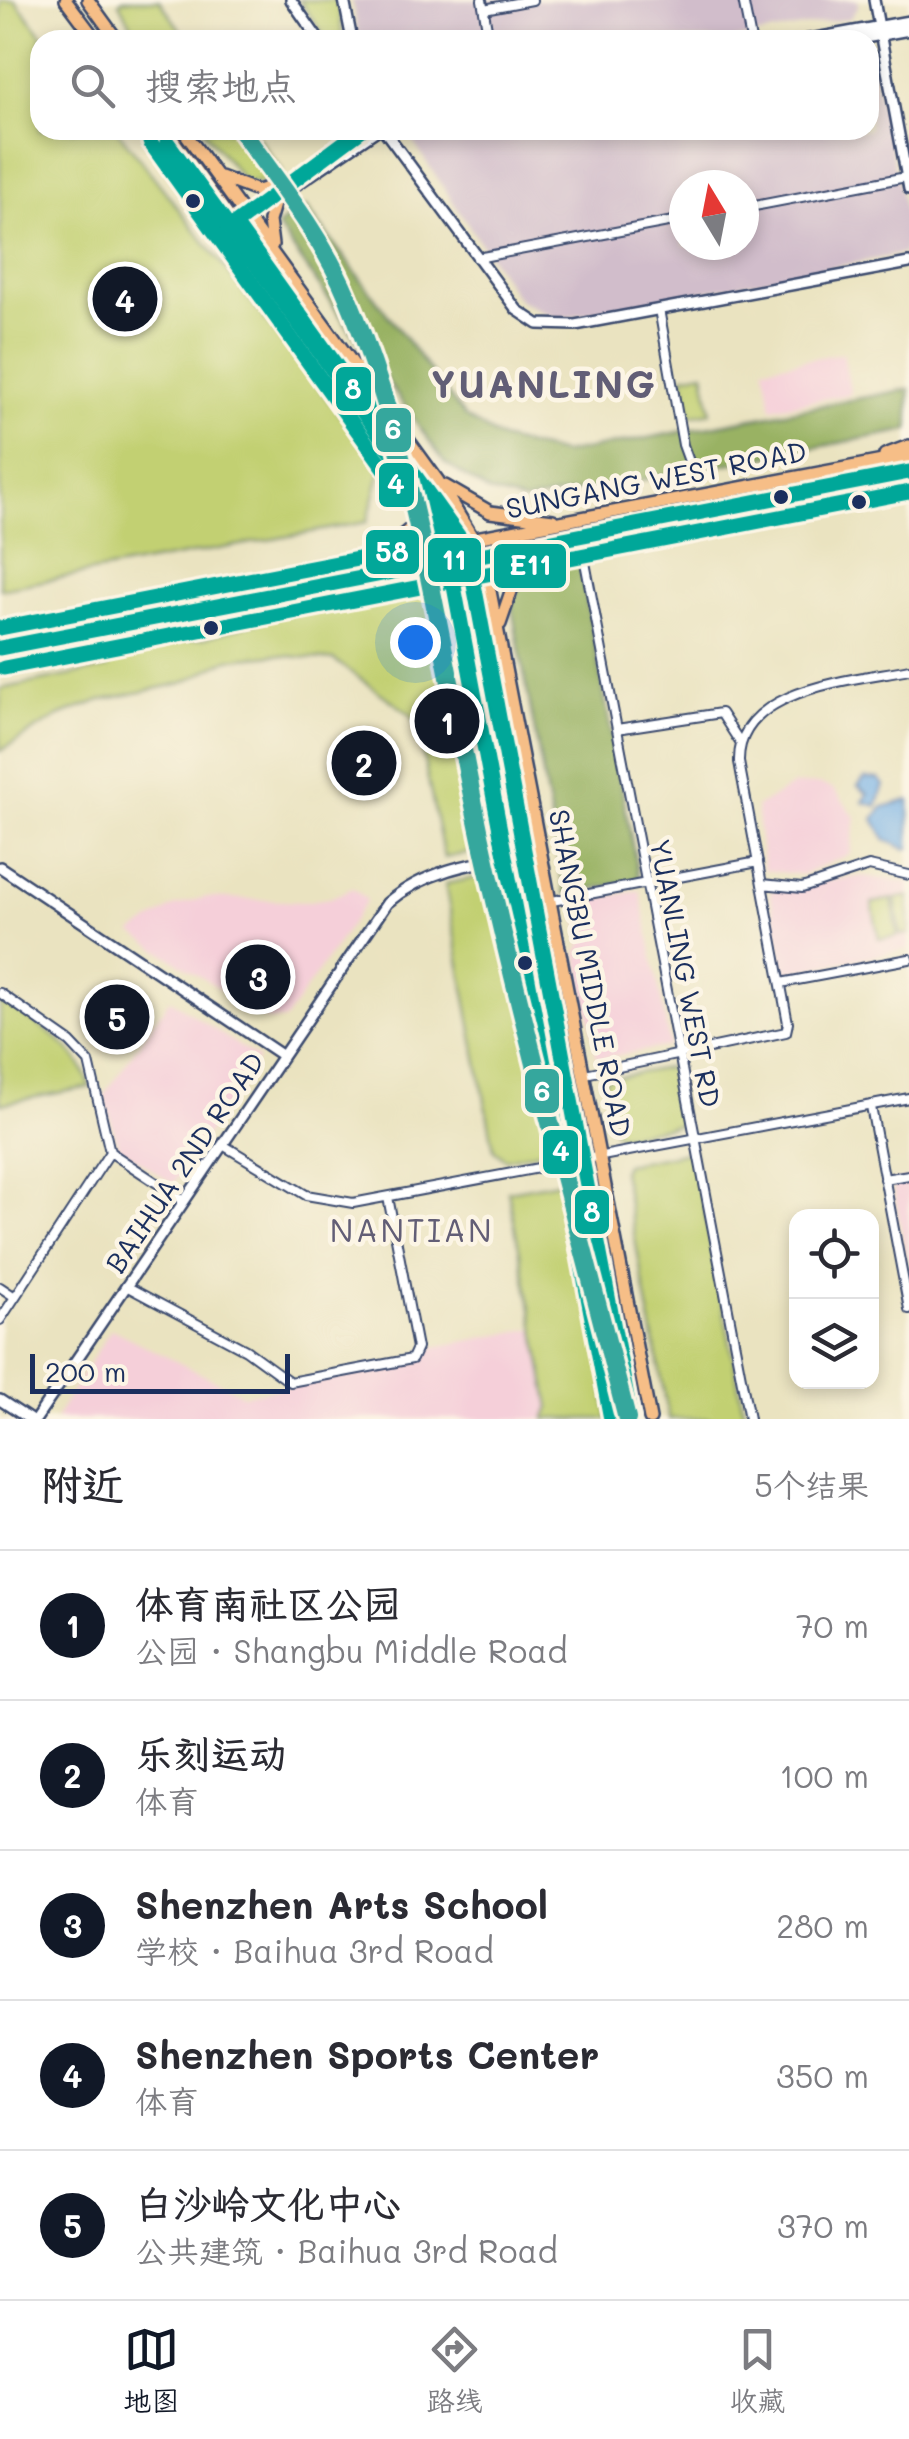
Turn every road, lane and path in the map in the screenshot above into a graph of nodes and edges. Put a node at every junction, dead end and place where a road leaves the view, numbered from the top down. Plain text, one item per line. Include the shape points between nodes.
1 (66, 0) edge
2 (88, 0) edge
3 (98, 0) edge
4 (291, 0) edge
5 (344, 0) edge
6 (532, 0) edge
7 (743, 0) edge
8 (874, 0) edge
9 (483, 5) edge
10 (909, 21) edge
11 (88, 30) edge
12 (110, 30) edge
13 (113, 30) edge
14 (312, 30) edge
15 (350, 30) edge
16 (487, 30) edge
17 (749, 30) edge
18 (879, 30) edge
19 (909, 30) edge
20 (879, 31) junction
21 (173, 140) edge
22 (190, 140) edge
23 (347, 140) edge
24 (365, 140) edge
25 (388, 140) edge
26 (216, 174) junction
27 (906, 177) junction
28 (286, 183) junction
29 (909, 190) edge
30 (275, 201) junction
31 (759, 205) edge
32 (247, 216) junction
33 (669, 222) edge
34 (234, 224) junction
35 (275, 254) junction
36 (477, 258) junction
37 (909, 263) edge
38 (659, 309) junction
39 (909, 446) edge
40 (909, 456) edge
41 (854, 466) junction
42 (412, 472) junction
43 (909, 472) edge
44 (695, 478) dead end
45 (438, 481) junction
46 (854, 483) junction
47 (909, 483) edge
48 (568, 521) junction
49 (541, 526) junction
50 (580, 536) junction
51 (476, 539) junction
52 (462, 541) junction
53 (551, 542) junction
54 (377, 555) junction
55 (483, 555) junction
56 (468, 558) junction
57 (404, 570) junction
58 (279, 574) junction
59 (284, 593) junction
60 (479, 616) junction
61 (0, 628) edge
62 (499, 638) junction
63 (0, 648) edge
64 (909, 669) edge
65 (616, 730) junction
66 (741, 744) junction
67 (524, 855) junction
68 (758, 862) junction
69 (1, 870) edge
70 (909, 876) edge
71 (646, 884) junction
72 (762, 884) junction
73 (552, 901) junction
74 (909, 959) edge
75 (781, 983) junction
76 (0, 993) edge
77 (283, 1056) junction
78 (679, 1056) junction
79 (585, 1074) junction
80 (909, 1098) edge
81 (871, 1106) junction
82 (695, 1140) junction
83 (223, 1146) junction
84 (110, 1152) junction
85 (600, 1158) junction
86 (584, 1161) junction
87 (909, 1175) edge
88 (884, 1179) junction
89 (388, 1197) junction
90 (184, 1201) junction
91 (126, 1286) junction
92 (0, 1287) edge
93 (15, 1297) junction
94 (909, 1309) edge
95 (0, 1320) edge
96 (623, 1374) junction
97 (0, 1400) edge
98 (33, 1419) edge
99 (622, 1419) edge
100 (631, 1419) edge
101 (650, 1419) edge
102 (749, 1419) edge

1 - 11 main road
2 - 12 main road
3 - 13 main road
4 - 14 street
5 - 15 street
6 - 9 street
7 - 17 street
8 - 18 street
9 - 16 street
10 - 20 street
19 - 20 street
20 - 27 street
21 - 34 main road, SHANGBU MIDDLE ROAD
22 - 26 main road, SHANGBU MIDDLE ROAD
23 - 28 street
24 - 30 street
25 - 36 street
26 - 28 main road via 257,191
26 - 32 main road, SHANGBU MIDDLE ROAD
27 - 29 street
27 - 31 street
28 - 32 street
30 - 32 street
30 - 35 main road via 269,221
32 - 34 street
32 - 35 main road, SHANGBU MIDDLE ROAD
33 - 36 street
34 - 42 main road, SHANGBU MIDDLE ROAD
35 - 45 main road, SHANGBU MIDDLE ROAD
36 - 38 street via 517,310 538,324 562,327
37 - 38 street
38 - 44 street
39 - 41 main road
40 - 41 main road, SUNGANG WEST ROAD
41 - 48 main road, SUNGANG WEST ROAD
42 - 52 main road, SHANGBU MIDDLE ROAD
42 - 54 main road via 416,524
43 - 46 main road, SUNGANG WEST ROAD
45 - 48 main road via 490,512
45 - 51 main road, SHANGBU MIDDLE ROAD
46 - 47 main road
46 - 50 main road, SUNGANG WEST ROAD
48 - 49 main road, SUNGANG WEST ROAD
49 - 51 main road, SUNGANG WEST ROAD
49 - 53 main road
50 - 53 main road, SUNGANG WEST ROAD
50 - 65 street, YUANLING WEST RD
51 - 52 main road, SUNGANG WEST ROAD
51 - 55 main road, SHANGBU MIDDLE ROAD
52 - 54 main road, SUNGANG WEST ROAD
52 - 56 main road, SHANGBU MIDDLE ROAD
53 - 55 main road, SUNGANG WEST ROAD
53 - 62 main road via 512,583
54 - 58 main road, SUNGANG WEST ROAD
55 - 56 main road, SUNGANG WEST ROAD
55 - 62 main road, SHANGBU MIDDLE ROAD
56 - 57 main road, SUNGANG WEST ROAD
56 - 60 main road, SHANGBU MIDDLE ROAD
57 - 59 main road, SUNGANG WEST ROAD
57 - 60 main road via 455,578
58 - 59 main road
58 - 61 main road, SUNGANG WEST ROAD
59 - 63 main road, SUNGANG WEST ROAD
60 - 67 main road, SHANGBU MIDDLE ROAD
62 - 73 main road, SHANGBU MIDDLE ROAD
64 - 66 street via 791,695 758,716
65 - 66 street via 721,712
65 - 71 street, YUANLING WEST RD
66 - 68 street
67 - 77 street, BAIHUA 2ND ROAD via 446,870 400,891
67 - 86 main road, SHANGBU MIDDLE ROAD
68 - 71 street
68 - 72 street
69 - 77 street
70 - 72 street via 869,866 802,888
71 - 73 street
71 - 78 street, YUANLING WEST RD
72 - 75 street
73 - 79 main road, SHANGBU MIDDLE ROAD
74 - 75 street
75 - 78 street via 786,1032
76 - 84 street via 82,1053 94,1077
77 - 83 street, BAIHUA 2ND ROAD
78 - 79 street
78 - 82 street, YUANLING WEST RD
79 - 85 main road, SHANGBU MIDDLE ROAD
80 - 81 street
81 - 82 street
81 - 88 street
82 - 85 street
82 - 102 street, YUANLING WEST RD
83 - 89 street via 306,1196 337,1202
83 - 90 street, BAIHUA 2ND ROAD
84 - 90 street
84 - 93 street
85 - 86 street
85 - 101 main road, SHANGBU MIDDLE ROAD
86 - 89 street
86 - 96 main road, SHANGBU MIDDLE ROAD
87 - 88 street
88 - 94 street
89 - 91 street via 418,1348 412,1359 290,1382 246,1350
90 - 91 street, BAIHUA 2ND ROAD
91 - 98 street, BAIHUA 2ND ROAD
92 - 93 street
93 - 95 street
96 - 99 main road
96 - 100 main road, SHANGBU MIDDLE ROAD
97 - 98 street

